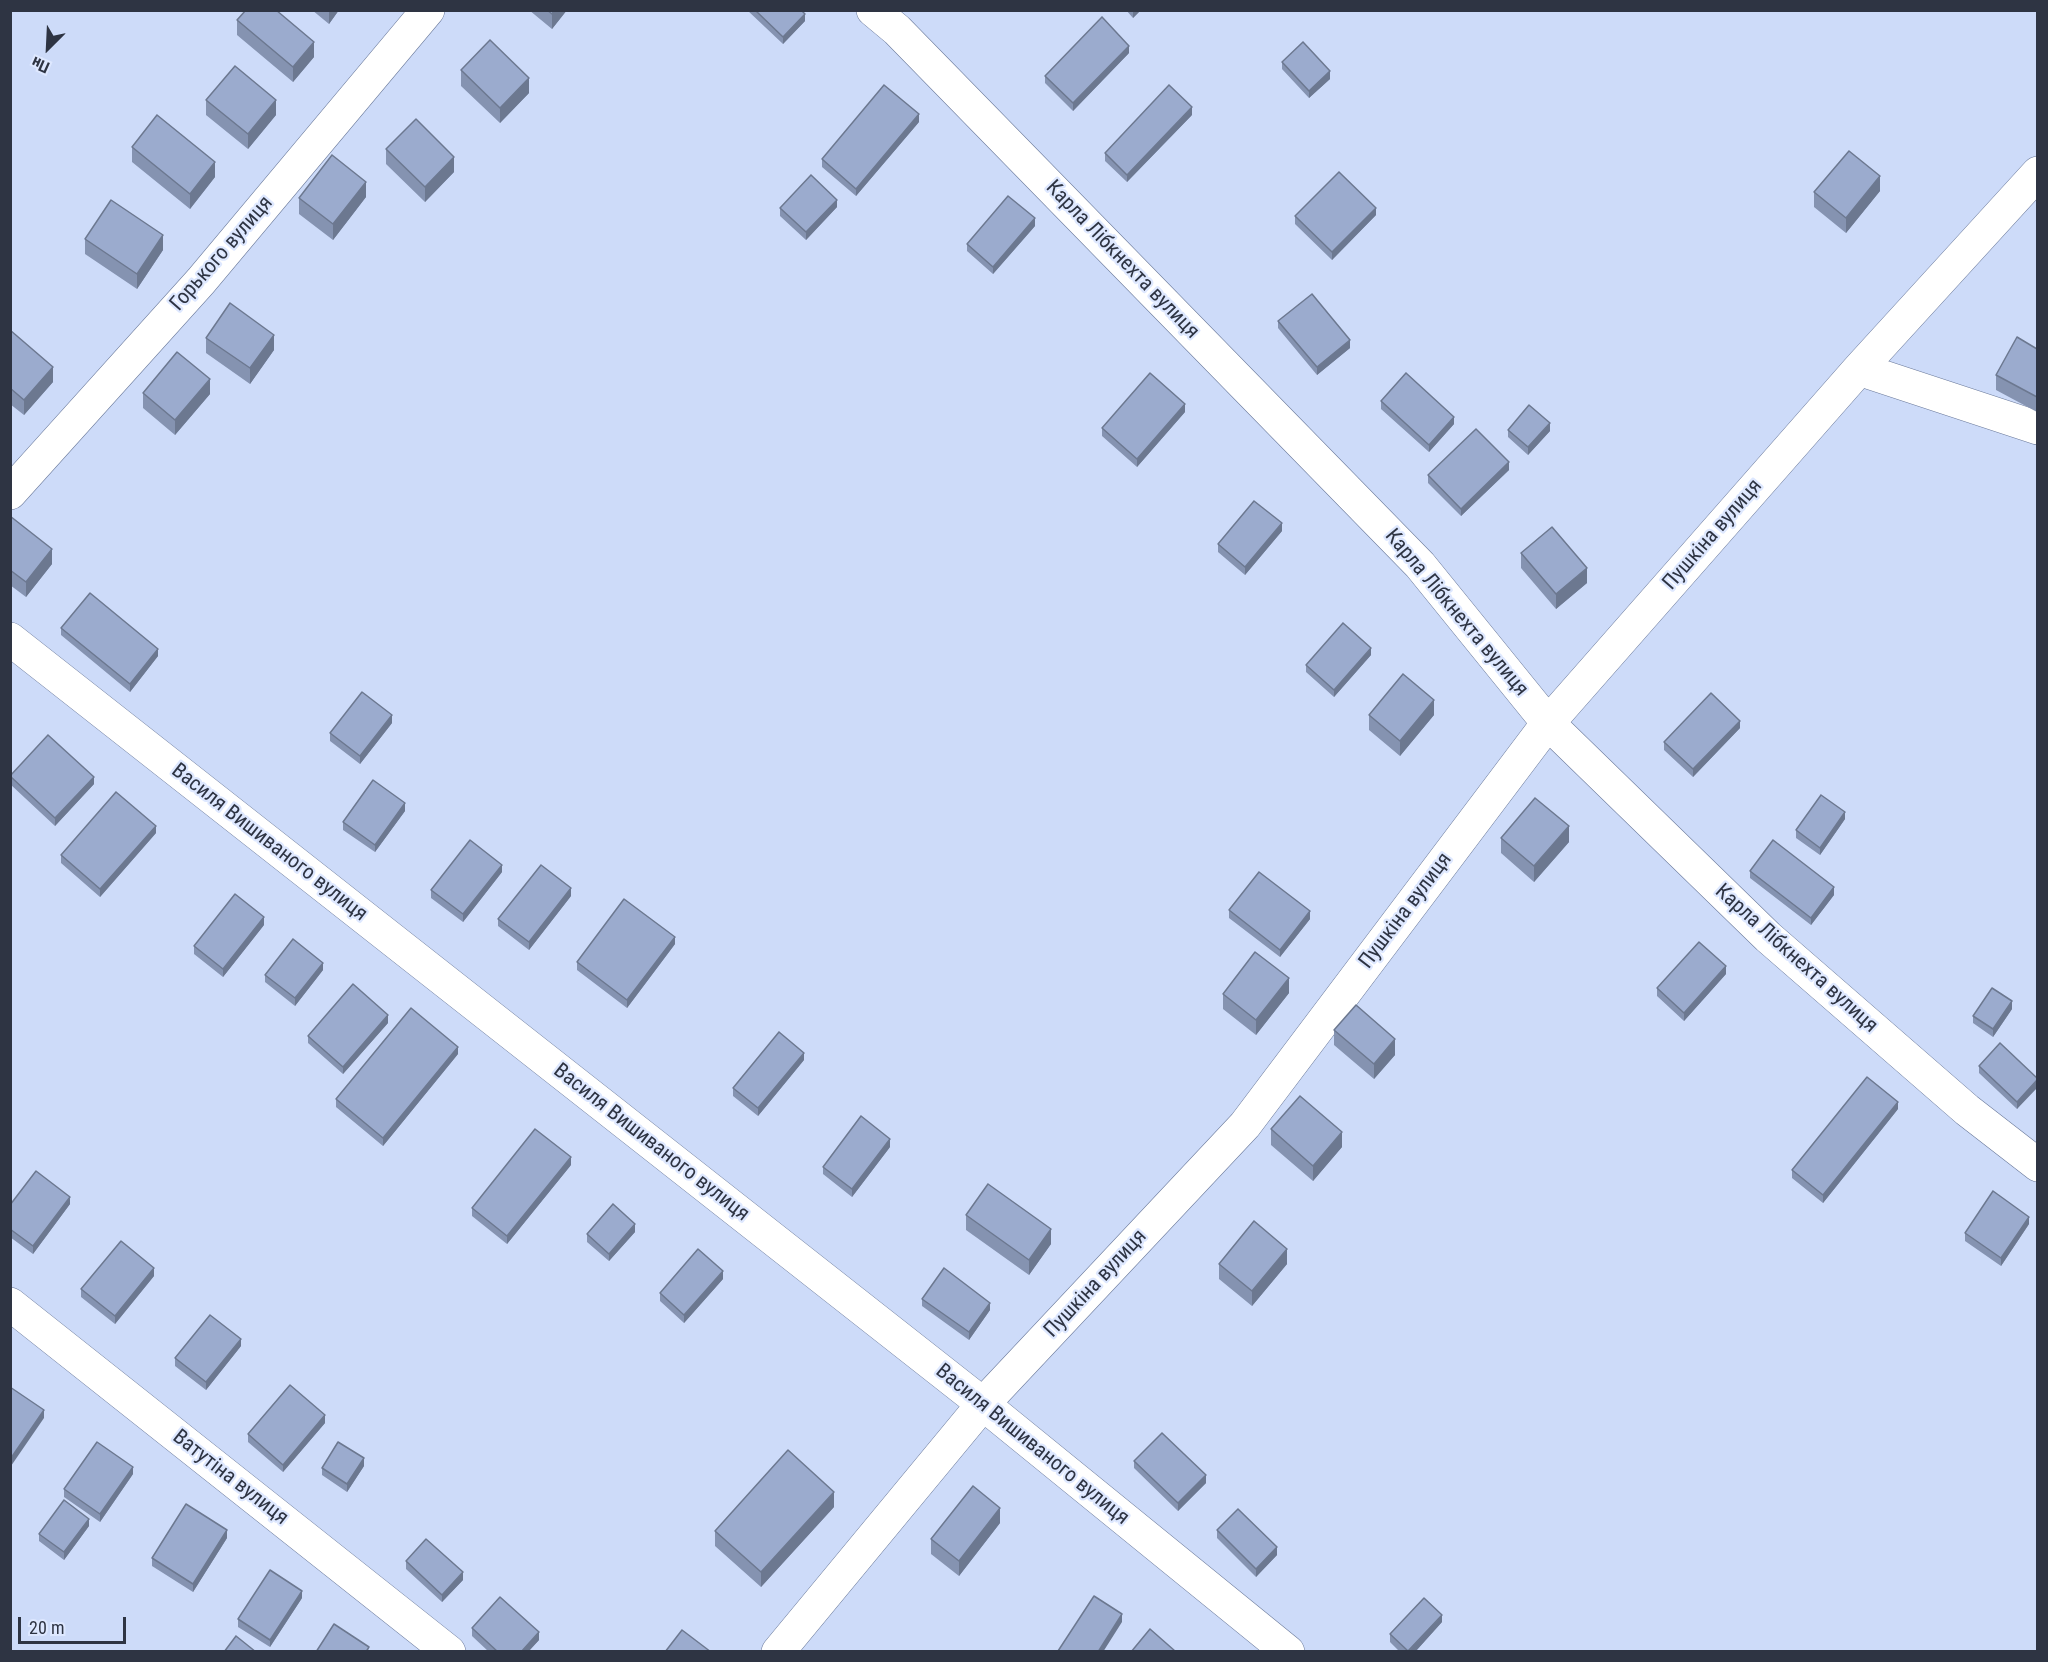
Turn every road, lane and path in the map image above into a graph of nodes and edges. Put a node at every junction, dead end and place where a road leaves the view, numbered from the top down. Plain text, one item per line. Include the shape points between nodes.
1 (428, 10) edge
2 (873, 10) edge
3 (2037, 173) edge
4 (1859, 369) junction
5 (2037, 428) edge
6 (10, 493) edge
7 (10, 639) edge
8 (1548, 723) junction
9 (2037, 1165) edge
10 (10, 1304) edge
11 (983, 1404) junction
12 (449, 1652) edge
13 (778, 1652) edge
14 (1288, 1652) edge

1 - 6 street, Горького вулиця via 201,281
2 - 8 street, Карла Лібкнехта вулиця via 897,30 1420,565
3 - 4 street, Пушкіна вулиця
4 - 5 street
4 - 8 street, Пушкіна вулиця
7 - 11 street, Василя Вишиваного вулиця
8 - 9 street, Карла Лібкнехта вулиця via 1768,937 1967,1110
8 - 11 street, Пушкіна вулиця via 1245,1125
10 - 12 street, Ватутіна вулиця
11 - 13 street, Пушкіна вулиця
11 - 14 street, Василя Вишиваного вулиця

